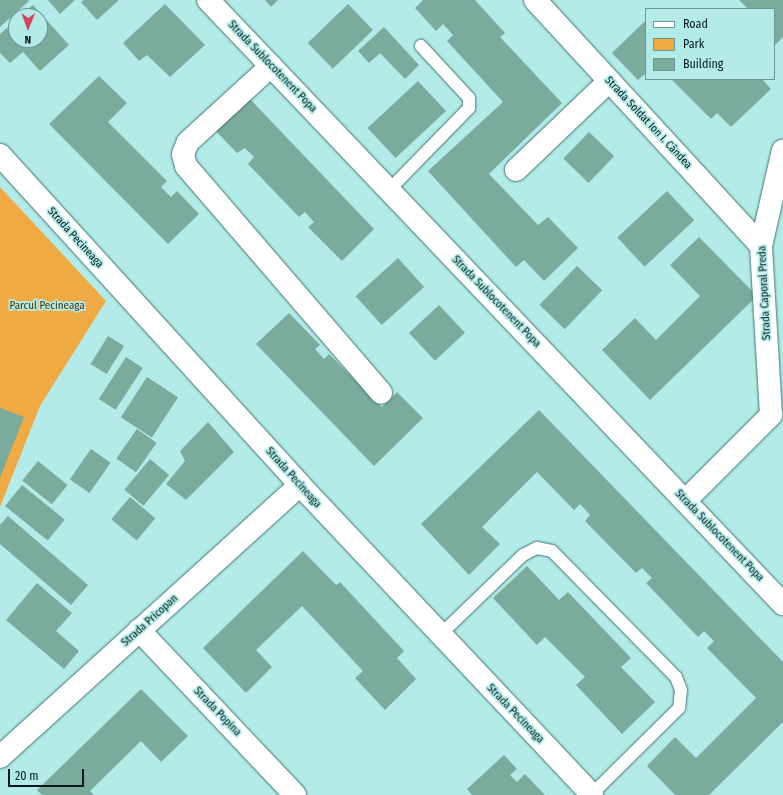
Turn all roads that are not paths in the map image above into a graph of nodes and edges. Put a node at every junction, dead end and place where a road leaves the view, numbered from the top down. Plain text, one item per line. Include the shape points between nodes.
1 (208, 0) edge
2 (535, 0) edge
3 (421, 46) dead end
4 (271, 66) junction
5 (609, 81) junction
6 (783, 150) edge
7 (0, 155) edge
8 (516, 170) dead end
9 (389, 190) junction
10 (761, 246) junction
11 (382, 393) dead end
12 (777, 421) edge
13 (300, 485) junction
14 (685, 501) junction
15 (783, 604) edge
16 (139, 630) junction
17 (439, 636) junction
18 (0, 757) edge
19 (295, 795) edge
20 (592, 795) edge

1 - 4 street, Strada Sublocotenent Popa
2 - 5 street, Strada Soldat Ion I. Cândea
3 - 9 lane via 469,98 469,108
4 - 9 street, Strada Sublocotenent Popa
4 - 11 street via 188,142 183,154 186,166
5 - 8 street
5 - 10 street, Strada Soldat Ion I. Cândea
6 - 10 street, Strada Caporal Preda via 767,209
7 - 13 street, Strada Pecineaga
9 - 14 street, Strada Sublocotenent Popa
10 - 12 street, Strada Caporal Preda
12 - 14 street, Strada Caporal Preda
13 - 16 street, Strada Pricopan
13 - 17 street, Strada Pecineaga
14 - 15 street, Strada Sublocotenent Popa
16 - 18 street, Strada Pricopan
16 - 19 street, Strada Popina
17 - 20 street, Strada Pecineaga
17 - 20 lane via 523,555 537,548 552,551 676,677 681,690 679,708

